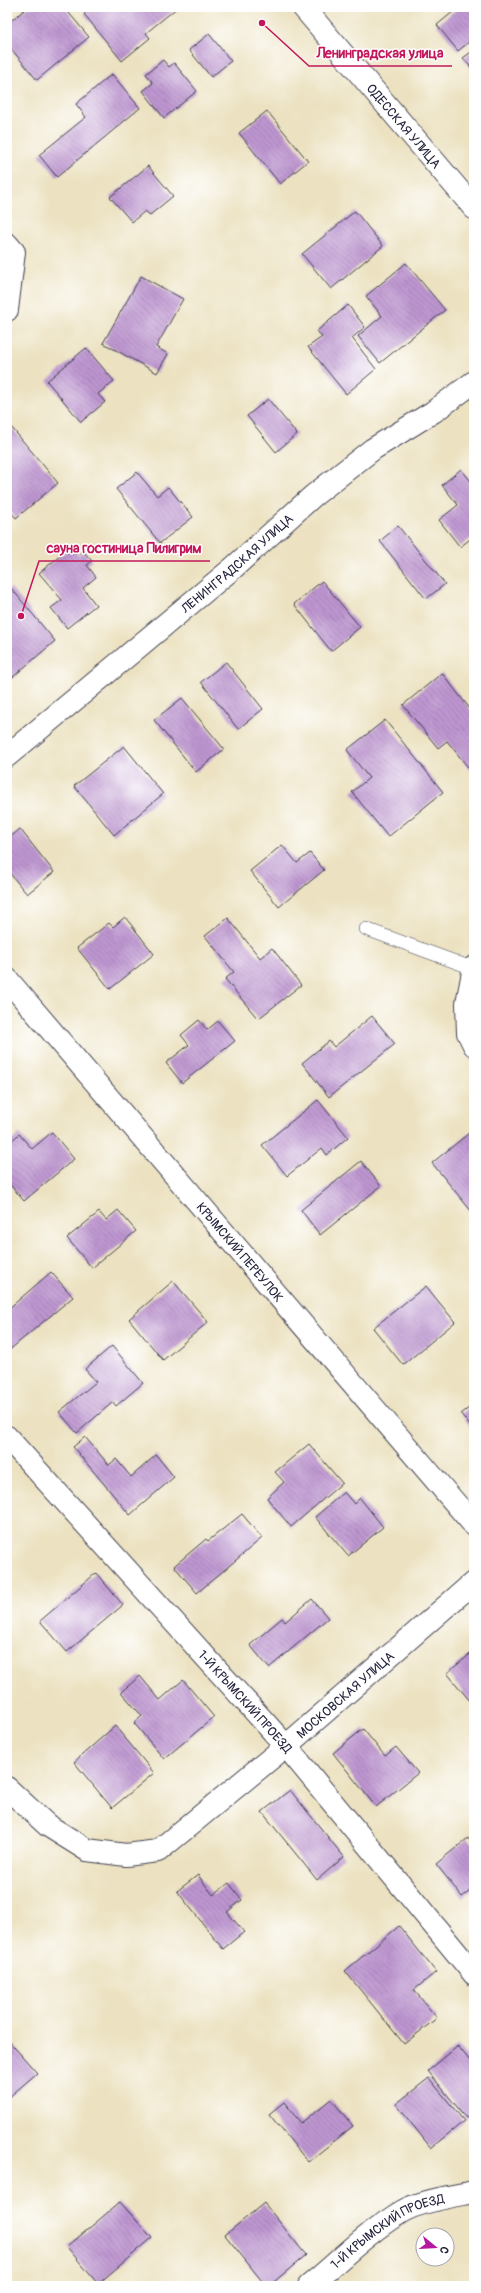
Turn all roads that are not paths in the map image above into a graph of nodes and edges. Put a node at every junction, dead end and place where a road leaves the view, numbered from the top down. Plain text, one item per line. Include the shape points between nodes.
1 (303, 7) edge
2 (474, 208) edge
3 (7, 244) edge
4 (7, 310) edge
5 (474, 382) edge
6 (7, 756) edge
7 (366, 929) dead end
8 (473, 968) edge
9 (7, 979) edge
10 (474, 1045) edge
11 (7, 1437) edge
12 (474, 1525) edge
13 (474, 1582) edge
14 (286, 1746) junction
15 (7, 1788) edge
16 (474, 1974) edge
17 (474, 2192) edge
18 (309, 2286) edge

1 - 2 street, ОДЕССКАЯ УЛИЦА
3 - 4 street via 14,252
5 - 6 street, ЛЕНИНГРАДСКАЯ УЛИЦА via 433,412 373,449 313,496 233,568
7 - 8 lane
8 - 10 street via 467,1003 468,1033
9 - 12 street, КРЫМСКИЙ ПЕРЕУЛОК
11 - 14 street, 1-Й КРЫМСКИЙ ПРОЕЗД
13 - 14 street, МОСКОВСКАЯ УЛИЦА
14 - 15 street, МОСКОВСКАЯ УЛИЦА via 158,1851 126,1855 87,1850 47,1825
14 - 16 street, 1-Й КРЫМСКИЙ ПРОЕЗД
17 - 18 street, 1-Й КРЫМСКИЙ ПРОЕЗД via 404,2210 368,2236

